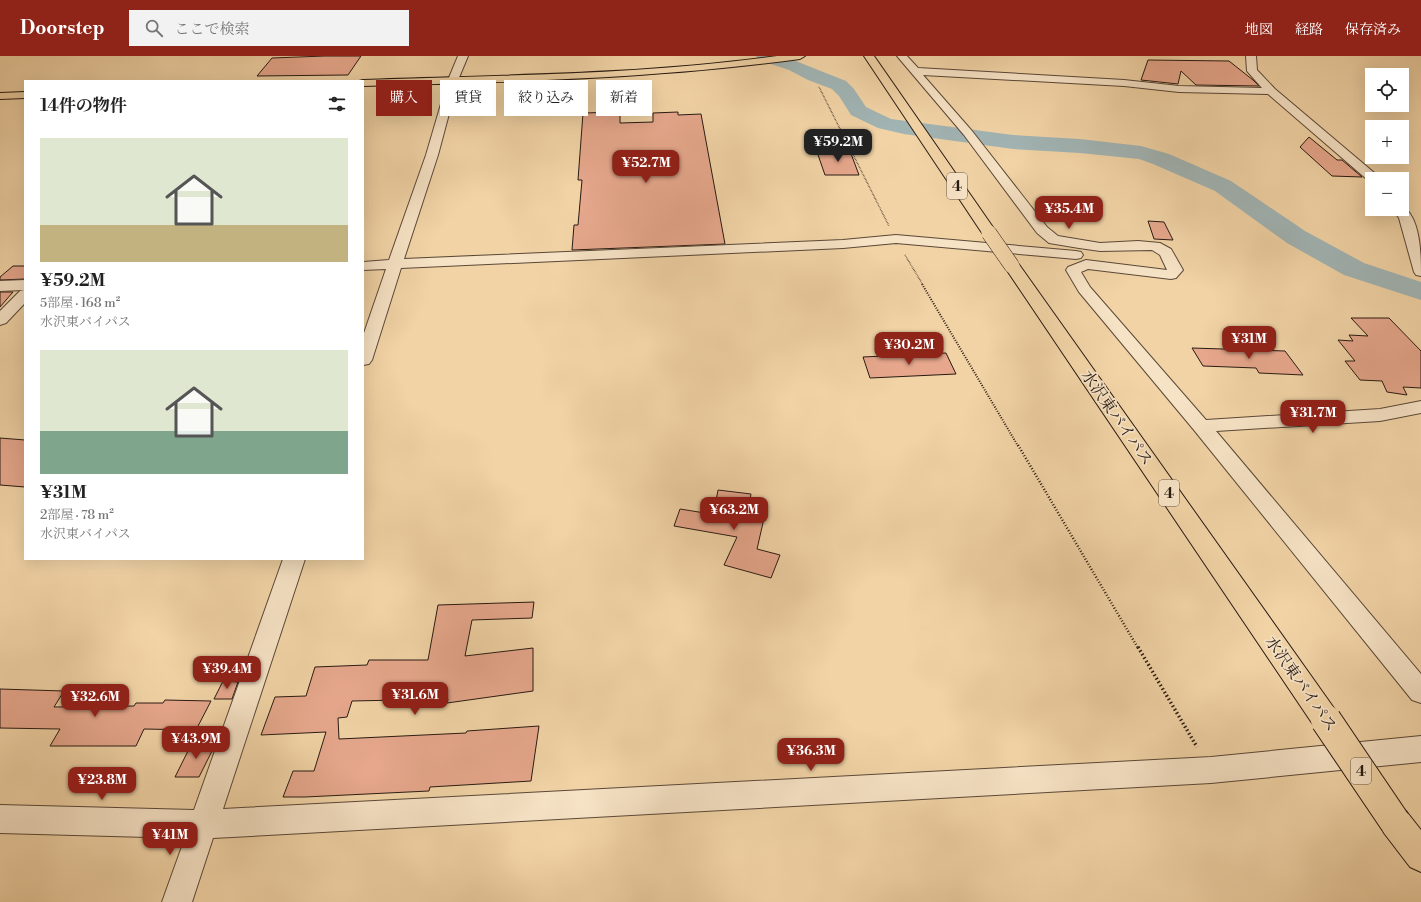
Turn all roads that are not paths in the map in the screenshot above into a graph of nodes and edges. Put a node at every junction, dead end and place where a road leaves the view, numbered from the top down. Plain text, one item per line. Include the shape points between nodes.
1 (464, 56) edge
2 (794, 56) edge
3 (869, 56) edge
4 (902, 56) edge
5 (1251, 56) edge
6 (914, 71) junction
7 (440, 80) edge
8 (453, 80) joint
9 (364, 83) edge
10 (1271, 91) junction
11 (24, 95) edge
12 (0, 96) edge
13 (443, 116) edge
14 (1366, 172) edge
15 (1404, 216) edge
16 (1172, 261) junction
17 (396, 264) junction
18 (364, 266) edge
19 (1421, 272) edge
20 (24, 285) edge
21 (0, 286) edge
22 (24, 295) edge
23 (0, 320) edge
24 (364, 357) edge
25 (1421, 407) edge
26 (1200, 426) junction
27 (294, 560) edge
28 (1421, 692) edge
29 (1421, 749) edge
30 (0, 818) edge
31 (203, 824) junction
32 (1421, 856) edge
33 (177, 902) edge

1 - 8 street
2 - 8 main road via 633,74
3 - 32 main road, 水沢東バイパス / 4, bridge via 1395,822
4 - 6 street
5 - 10 street via 1252,71
6 - 10 street via 1124,83 1183,90
6 - 16 street via 968,132 1042,230 1054,240 1100,247 1155,246 1166,252
7 - 9 main road
10 - 14 street
11 - 12 main road
13 - 17 street
15 - 19 street
16 - 17 street via 896,239
16 - 26 street via 1176,270 1171,275 1086,264 1072,270 1084,289
17 - 18 street
17 - 24 street
20 - 21 street
22 - 23 street
25 - 26 street via 1380,415
26 - 28 street
27 - 31 street
29 - 31 street via 1211,770
30 - 31 street
31 - 33 street

